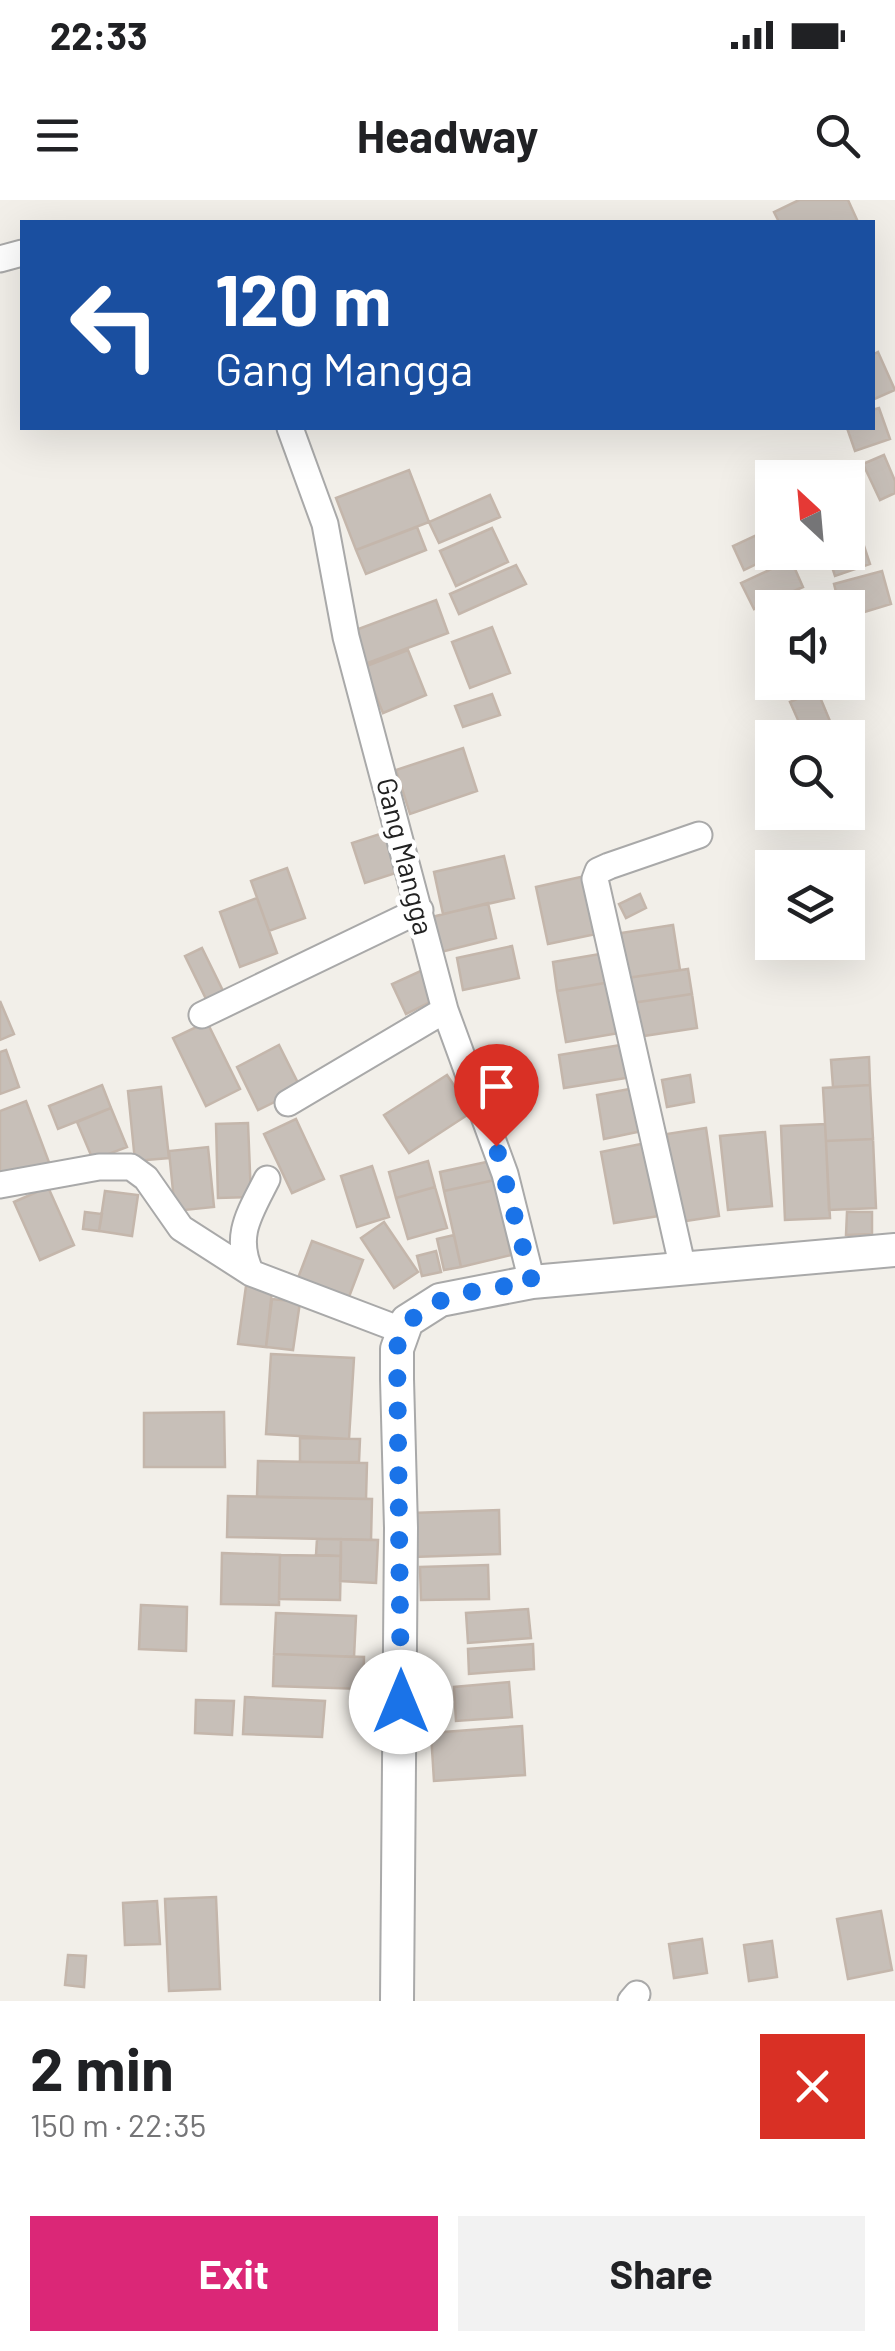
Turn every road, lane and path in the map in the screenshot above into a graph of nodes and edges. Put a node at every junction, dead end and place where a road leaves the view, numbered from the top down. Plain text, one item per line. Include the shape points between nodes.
1 (291, 430) edge
2 (699, 834) dead end
3 (420, 910) junction
4 (445, 1010) junction
5 (202, 1014) dead end
6 (288, 1103) dead end
7 (267, 1179) dead end
8 (0, 1185) edge
9 (895, 1250) edge
10 (682, 1269) junction
11 (251, 1272) junction
12 (532, 1282) junction
13 (401, 1330) junction
14 (397, 2001) edge

1 - 3 street, Gang Mangga via 325,524 346,638
2 - 10 street via 609,866 595,879
3 - 4 street, Gang Mangga
3 - 5 street
4 - 6 street
4 - 12 street, Gang Mangga via 505,1174
7 - 11 street via 241,1233
8 - 11 street via 131,1167 181,1228
9 - 10 street
10 - 12 street
11 - 13 street
12 - 13 street via 440,1300
13 - 14 street

